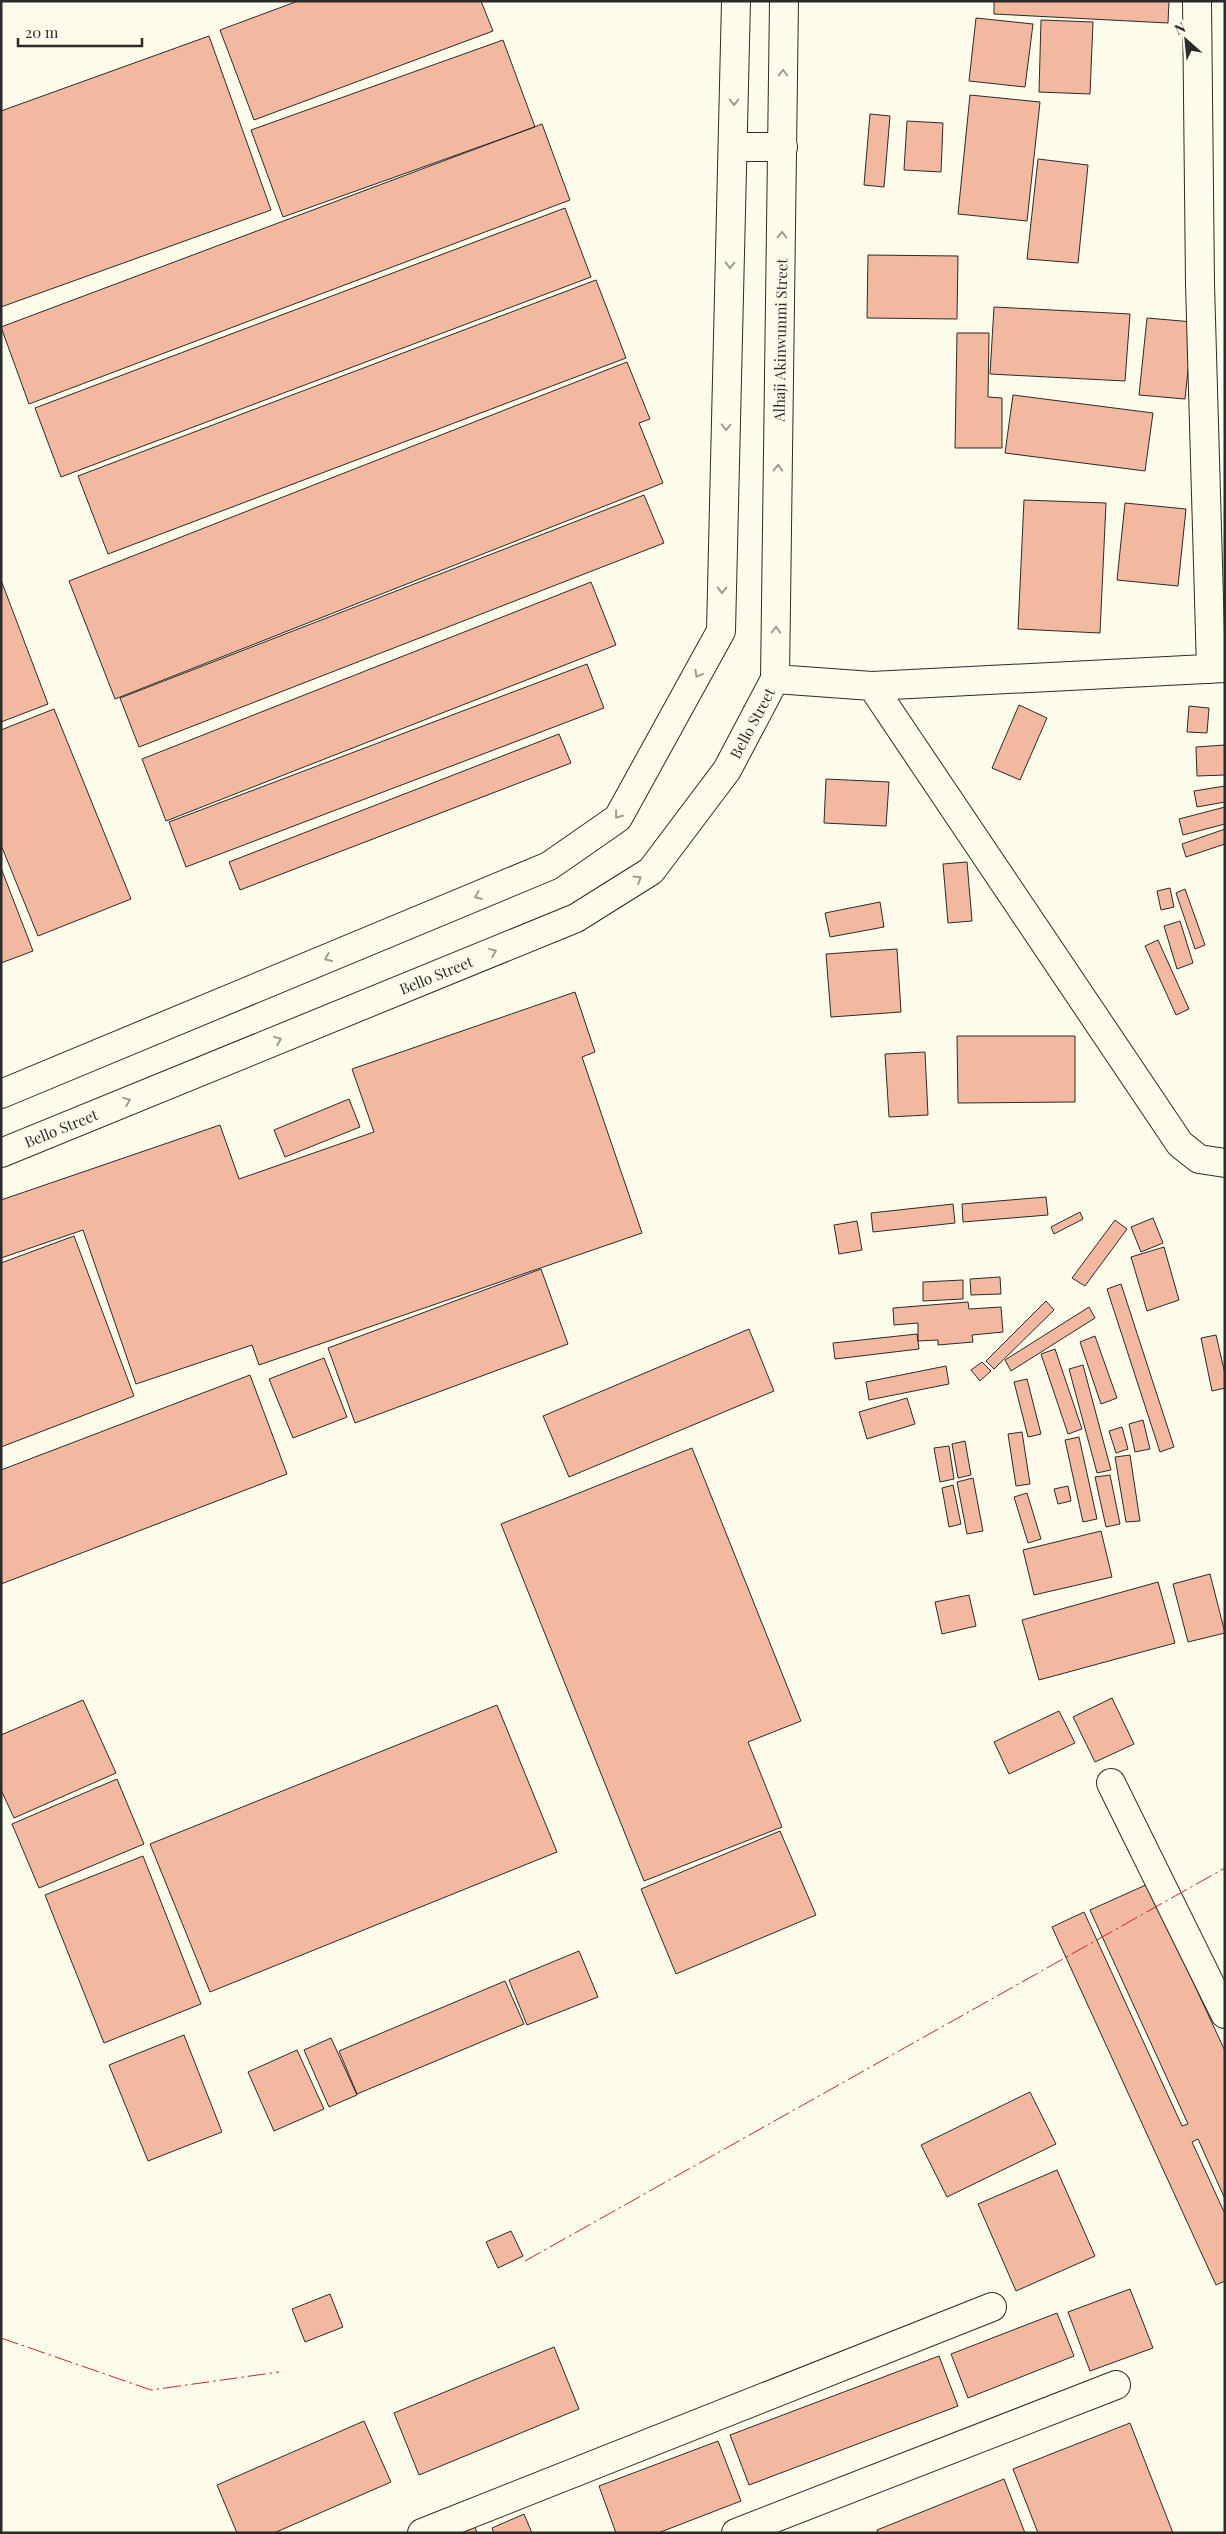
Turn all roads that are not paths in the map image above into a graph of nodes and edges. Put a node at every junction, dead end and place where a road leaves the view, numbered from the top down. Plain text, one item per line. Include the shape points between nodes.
1 (736, 1) edge
2 (784, 1) edge
3 (1197, 1) edge
4 (733, 147) junction
5 (783, 147) junction
6 (1218, 668) edge
7 (775, 679) junction
8 (872, 686) junction
9 (1, 1094) edge
10 (1, 1153) edge
11 (1225, 1163) edge
12 (1111, 1784) dead end
13 (1225, 2014) edge
14 (992, 2307) dead end
15 (1116, 2386) dead end
16 (422, 2533) edge
17 (736, 2533) edge

1 -> 4 street
5 -> 2 street, Alhaji Akinwunmi Street
3 - 6 street via 1200,284
4 - 5 street
4 -> 9 street via 721,632 618,818 549,866
7 -> 5 street, Alhaji Akinwunmi Street
6 - 8 street
7 - 8 street
10 -> 7 street, Bello Street via 576,918 651,871 727,770
8 - 11 street via 1180,1144 1199,1159
12 - 13 street
14 - 16 street
15 - 17 street

